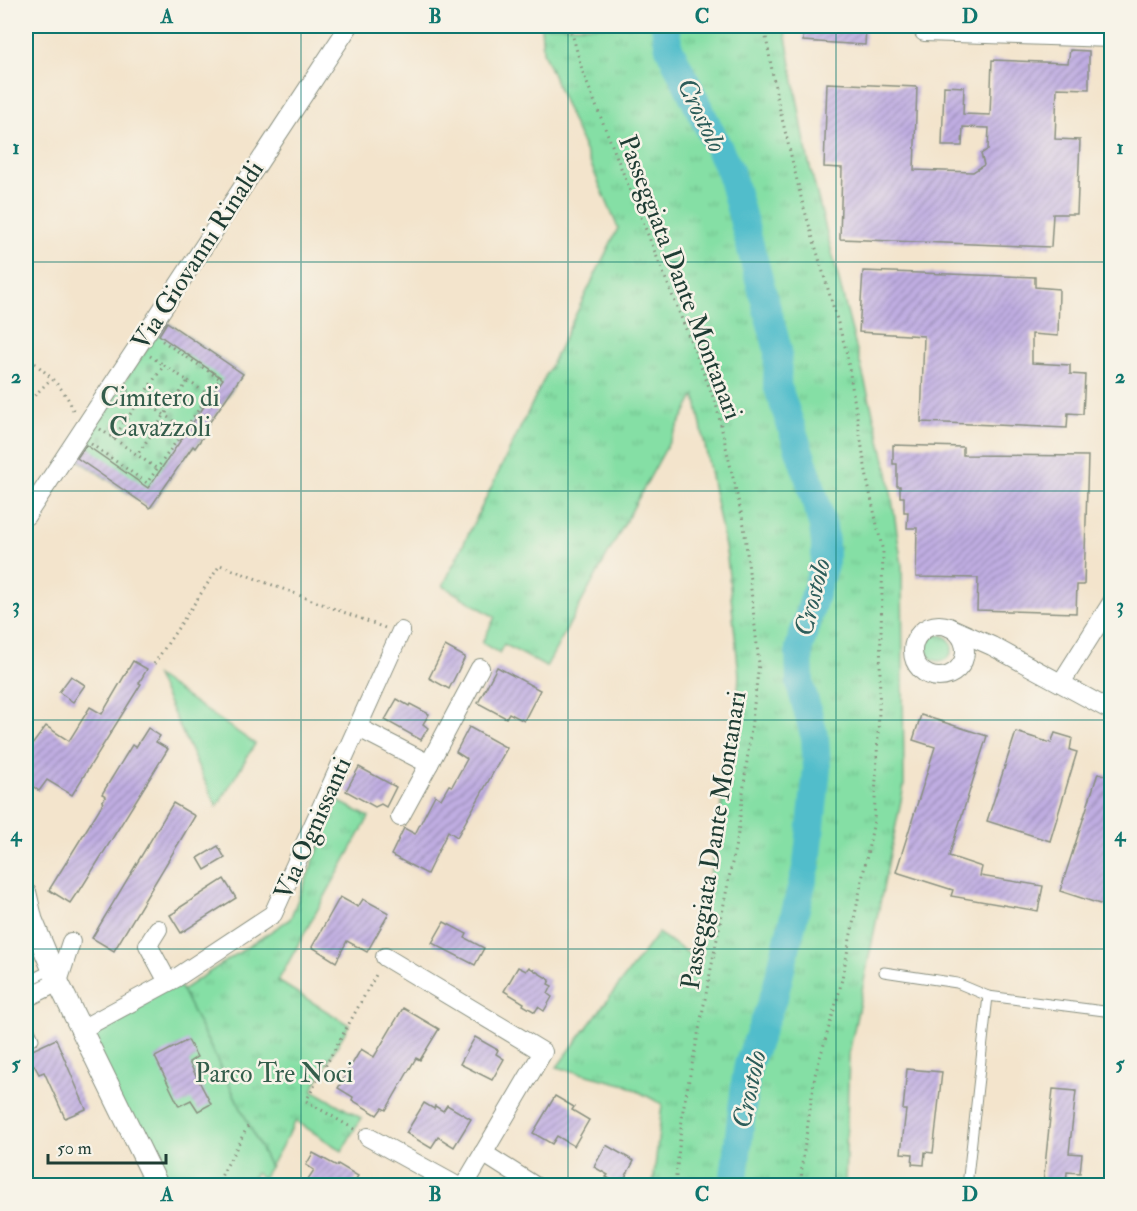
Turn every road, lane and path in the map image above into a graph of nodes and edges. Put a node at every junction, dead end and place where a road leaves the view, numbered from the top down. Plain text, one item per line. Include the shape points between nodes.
1 (349, 26) edge
2 (570, 26) edge
3 (764, 26) edge
4 (924, 32) dead end
5 (1112, 38) edge
6 (158, 338) dead end
7 (147, 354) dead end
8 (26, 355) edge
9 (164, 365) junction
10 (51, 379) junction
11 (114, 380) junction
12 (188, 381) junction
13 (209, 395) junction
14 (141, 399) junction
15 (26, 404) edge
16 (164, 415) junction
17 (75, 417) dead end
18 (96, 427) dead end
19 (185, 429) junction
20 (113, 439) junction
21 (86, 441) dead end
22 (137, 455) junction
23 (157, 469) junction
24 (26, 516) edge
25 (1112, 602) edge
26 (949, 627) junction
27 (395, 630) joint
28 (992, 646) junction
29 (963, 660) junction
30 (154, 664) dead end
31 (480, 668) dead end
32 (1061, 683) junction
33 (1110, 707) edge
34 (357, 727) junction
35 (429, 764) junction
36 (400, 817) dead end
37 (26, 894) edge
38 (158, 929) dead end
39 (71, 942) dead end
40 (381, 965) joint
41 (884, 972) dead end
42 (55, 976) junction
43 (168, 982) junction
44 (26, 985) edge
45 (988, 996) junction
46 (1112, 1012) edge
47 (26, 1021) edge
48 (80, 1030) junction
49 (34, 1039) dead end
50 (249, 1124) dead end
51 (368, 1137) joint
52 (483, 1153) junction
53 (158, 1185) edge
54 (216, 1185) edge
55 (457, 1185) edge
56 (464, 1185) edge
57 (535, 1185) edge
58 (675, 1185) edge
59 (801, 1185) edge
60 (967, 1185) edge

1 - 11 street, Via Giovanni Rinaldi
2 - 58 path, Passeggiata Dante Montanari via 583,73 716,404 744,525 759,664 738,833 683,1110
3 - 59 path via 802,201 846,350 883,552 874,821 839,993 815,1075
4 - 5 street
6 - 13 path via 220,379
7 - 9 path
8 - 10 path
9 - 12 path
9 - 14 path
10 - 15 path
10 - 17 path via 70,401
11 - 14 path
11 - 24 street, Via Giovanni Rinaldi
12 - 13 path
12 - 16 path
13 - 19 path
14 - 16 path
14 - 20 path
16 - 19 path
16 - 22 path
18 - 20 path
19 - 23 path
20 - 22 path
21 - 23 path via 147,483
22 - 23 path
25 - 32 street
26 - 28 street
26 - 29 street via 964,644
26 - 29 street via 931,626 917,636 913,644 915,662 927,674 944,677 959,668
27 - 30 path via 220,565
27 - 34 street, Via Ognissanti
28 - 29 street via 976,650
28 - 32 street
31 - 35 street
32 - 33 street
34 - 35 street, Via Ognissanti
34 - 43 street, Via Ognissanti via 273,914
35 - 36 street
37 - 42 street via 32,920
38 - 43 street via 148,945
39 - 42 street
40 - 51 path via 306,1101
40 - 52 street via 543,1052
41 - 45 lane via 957,983
42 - 44 street
42 - 48 street
43 - 48 street, Via Ognissanti
45 - 46 lane
45 - 60 lane
47 - 49 lane
48 - 53 street
50 - 54 path
51 - 55 street
52 - 56 street
52 - 57 street

